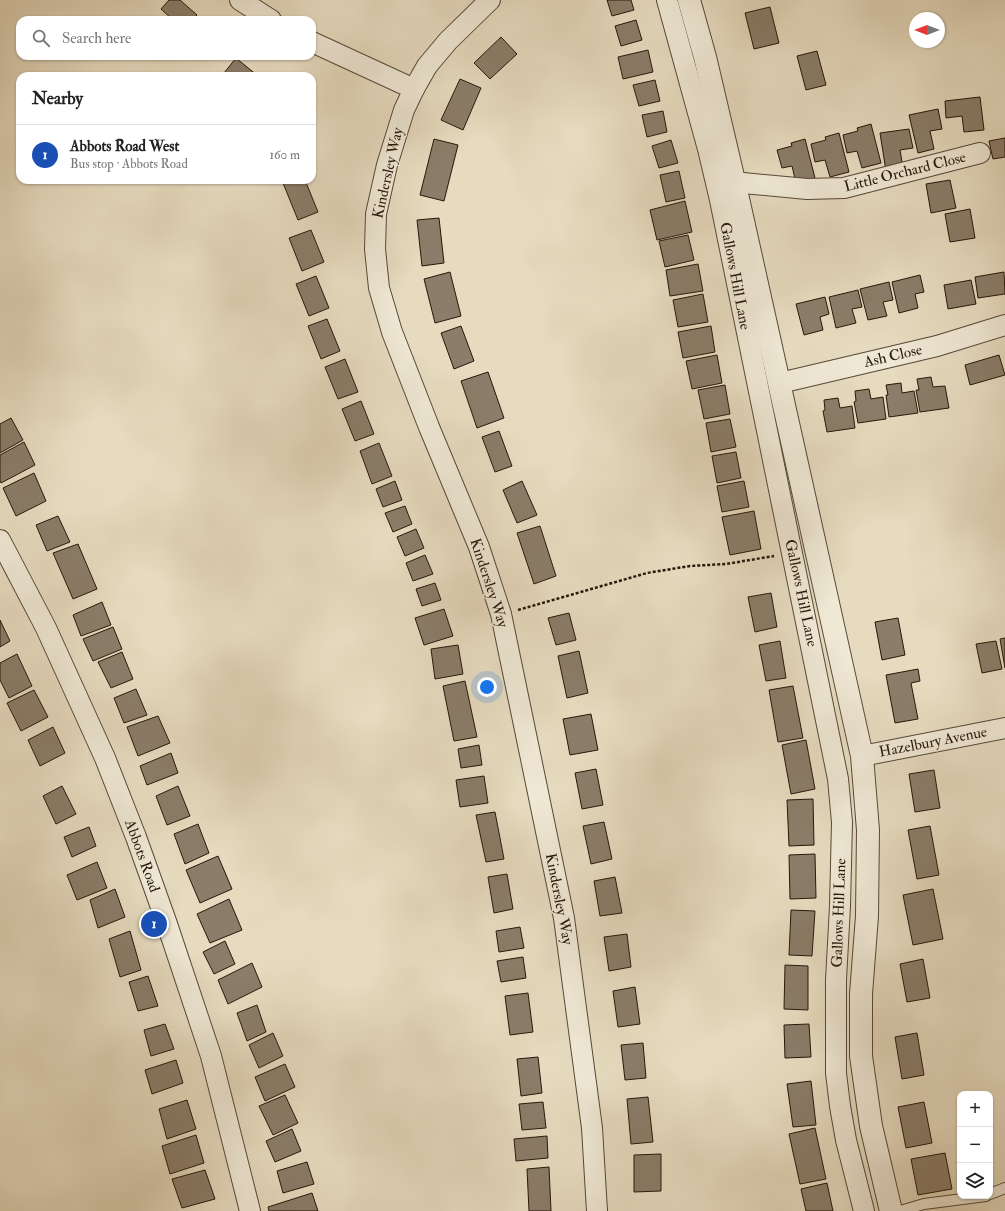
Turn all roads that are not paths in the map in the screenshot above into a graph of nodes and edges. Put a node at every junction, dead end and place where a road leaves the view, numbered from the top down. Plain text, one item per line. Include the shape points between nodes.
1 (240, 0) edge
2 (490, 0) edge
3 (667, 0) edge
4 (689, 0) edge
5 (265, 16) edge
6 (316, 44) edge
7 (414, 89) junction
8 (980, 154) dead end
9 (735, 185) junction
10 (1005, 325) edge
11 (780, 383) junction
12 (0, 540) edge
13 (794, 561) junction
14 (820, 564) junction
15 (1005, 728) edge
16 (862, 756) junction
17 (885, 1187) junction
18 (1005, 1188) edge
19 (993, 1193) edge
20 (963, 1199) edge
21 (862, 1203) edge
22 (250, 1211) edge
23 (597, 1211) edge
24 (891, 1211) edge
25 (900, 1211) edge

1 - 5 street
2 - 7 street, Kindersley Way via 448,41 427,66
3 - 13 street, Gallows Hill Lane via 720,200
4 - 9 street, Gallows Hill Lane
6 - 7 street
7 - 23 street, Kindersley Way via 404,110 387,165 376,214 375,249 379,288 392,332 479,547 501,614 564,918 592,1128
8 - 9 street, Little Orchard Close via 844,188 807,189 743,183
9 - 11 street, Gallows Hill Lane
10 - 11 street, Ash Close via 938,346
11 - 14 street, Gallows Hill Lane
12 - 22 street, Abbots Road via 50,635 136,837 211,1056
13 - 14 street
13 - 21 street, Gallows Hill Lane via 838,779 842,822 836,980 836,1073 846,1140
14 - 16 street, Gallows Hill Lane
15 - 16 street, Hazelbury Avenue
16 - 17 street, Gallows Hill Lane via 868,830 861,1056 870,1126
17 - 21 street, Gallows Hill Lane
17 - 24 street, Gallows Hill Lane
18 - 19 lane
20 - 25 lane via 924,1204

